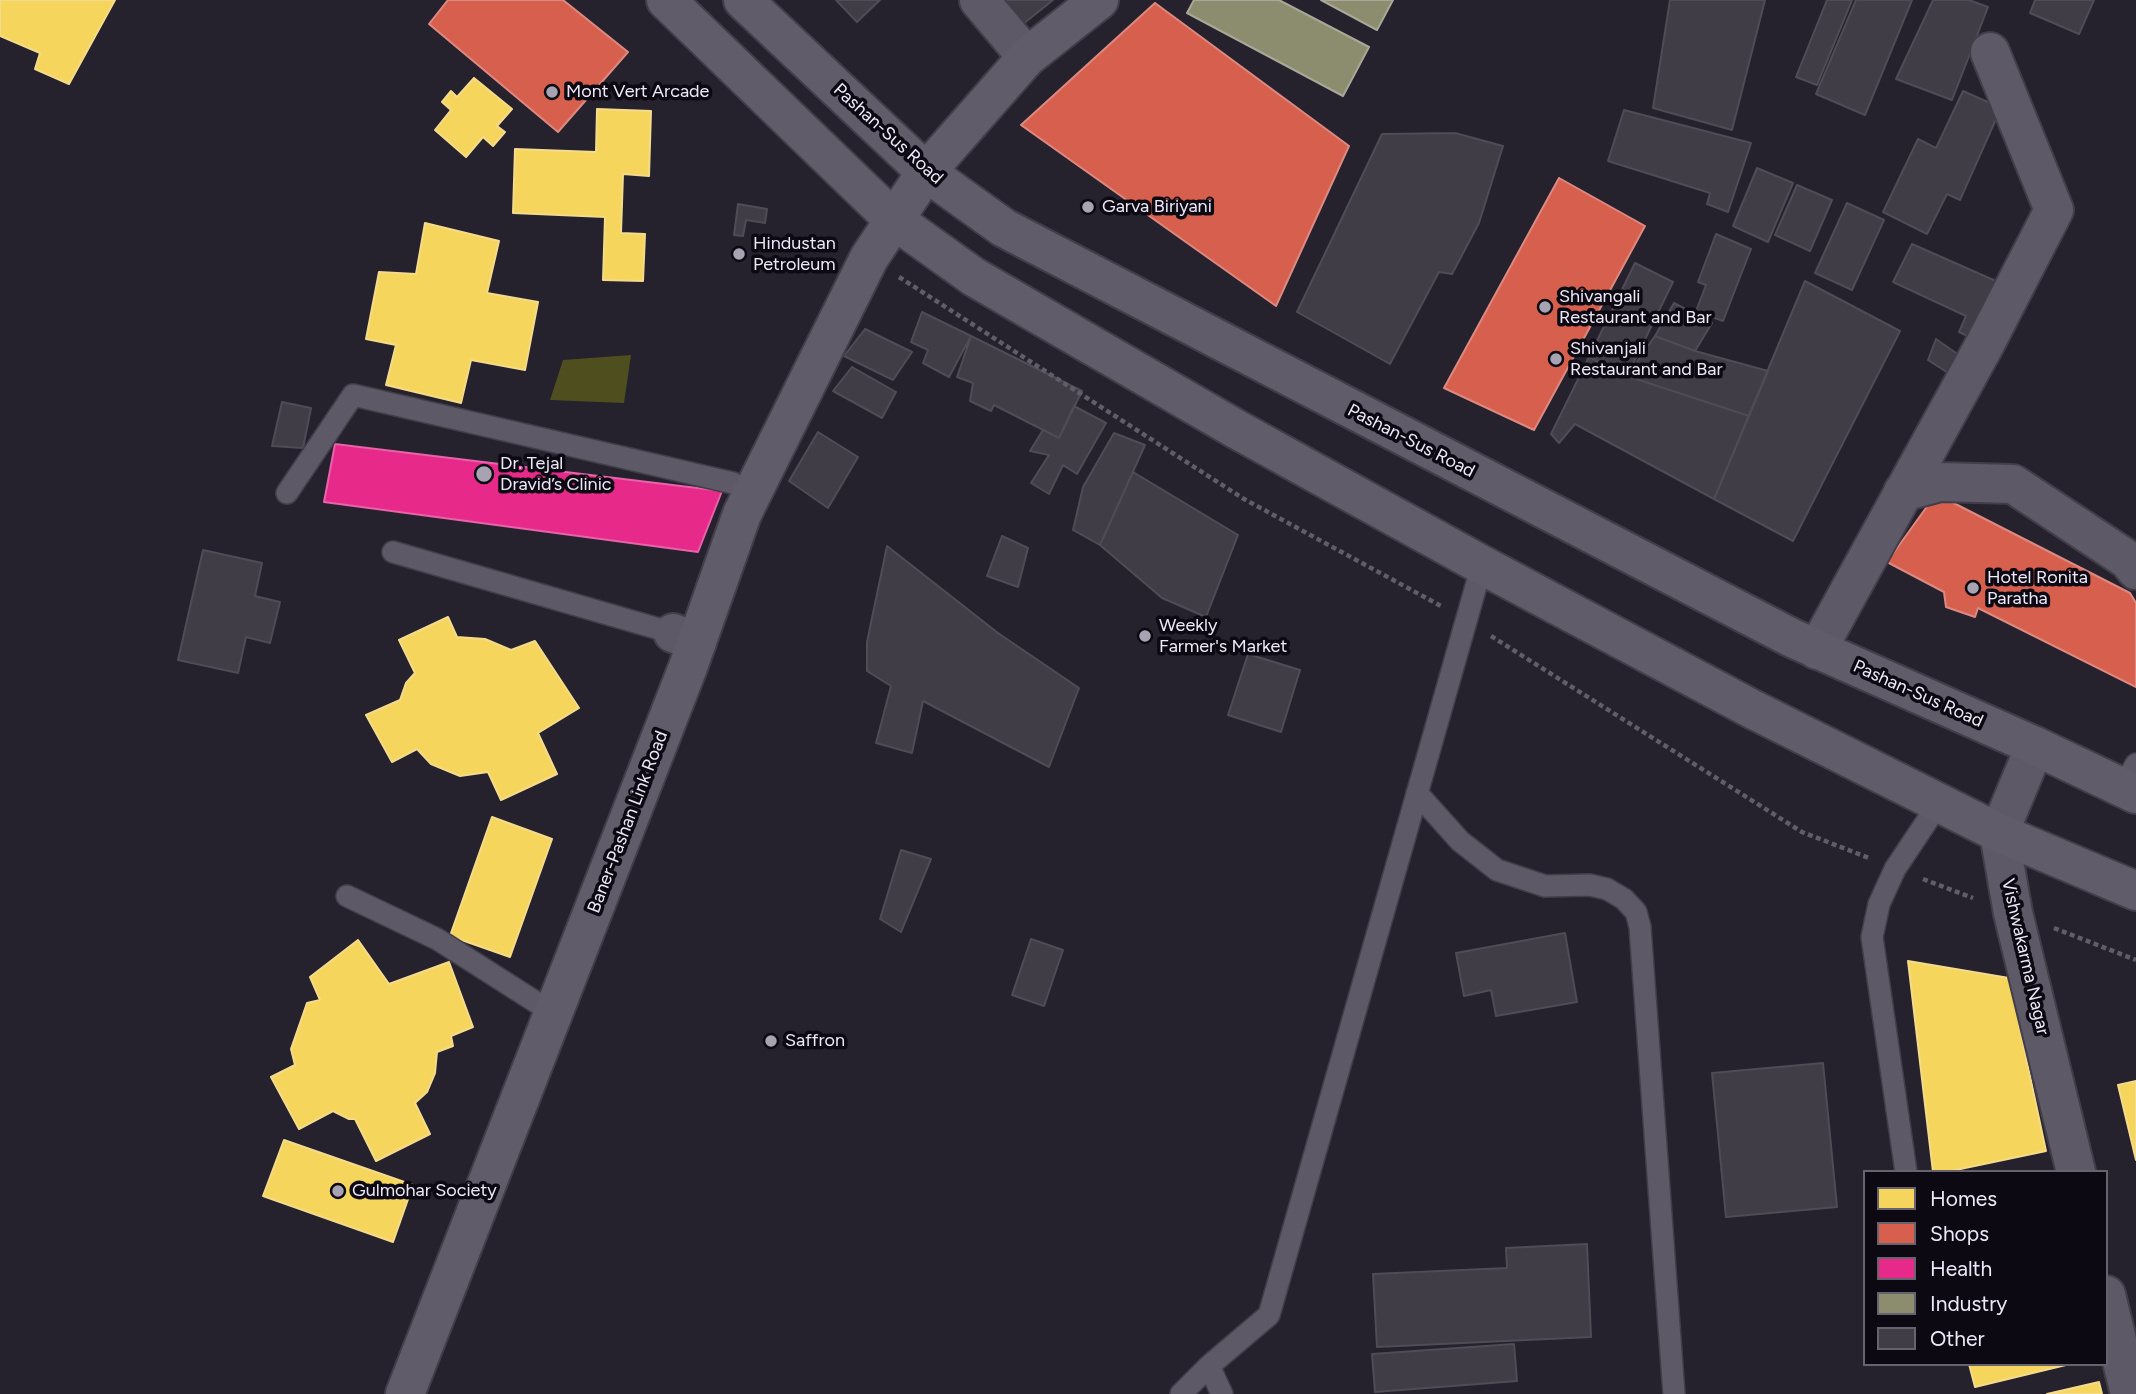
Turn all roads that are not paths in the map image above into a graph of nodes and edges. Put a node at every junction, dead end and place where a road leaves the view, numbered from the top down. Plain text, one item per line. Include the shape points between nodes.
1 (666, 0) edge
2 (743, 0) edge
3 (979, 0) edge
4 (1099, 0) edge
5 (1990, 52) dead end
6 (1027, 57) junction
7 (926, 172) junction
8 (893, 219) junction
9 (743, 487) junction
10 (1902, 492) junction
11 (287, 493) dead end
12 (393, 552) dead end
13 (1482, 565) junction
14 (2136, 570) edge
15 (685, 637) junction
16 (1817, 650) junction
17 (2035, 746) junction
18 (2132, 782) edge
19 (1417, 793) junction
20 (1939, 803) junction
21 (1999, 833) junction
22 (2136, 891) edge
23 (347, 896) dead end
24 (553, 1013) junction
25 (1906, 1170) edge
26 (2076, 1170) edge
27 (2108, 1303) edge
28 (1209, 1366) junction
29 (405, 1394) edge
30 (1181, 1394) edge
31 (1222, 1394) edge
32 (1674, 1394) edge
33 (2130, 1394) edge

1 - 8 main road
2 - 7 main road, Pashan-Sus Road
3 - 6 street
4 - 6 main road, Baner-Pashan Link Road
5 - 10 street via 2054,210
6 - 7 main road, Baner-Pashan Link Road
7 - 8 main road, Baner-Pashan Link Road
7 - 16 main road, Pashan-Sus Road via 1004,228
8 - 9 main road, Baner-Pashan Link Road
8 - 13 main road via 974,277
9 - 11 lane via 353,396
9 - 15 main road, Baner-Pashan Link Road via 742,514
10 - 14 street via 1940,482 2013,484
10 - 16 street
12 - 15 lane
13 - 19 lane
13 - 20 main road
15 - 24 main road, Baner-Pashan Link Road
16 - 17 main road, Pashan-Sus Road
17 - 18 main road, Pashan-Sus Road
17 - 21 street
19 - 28 lane via 1269,1315
19 - 32 lane via 1460,841 1497,870 1545,886 1607,889 1636,912
20 - 21 main road
20 - 25 lane via 1895,869 1879,904 1872,937
21 - 22 main road
21 - 26 street, Vishwakarma Nagar via 2013,913
23 - 24 lane via 438,939
24 - 29 main road, Baner-Pashan Link Road
27 - 33 street
28 - 30 lane
28 - 31 lane

